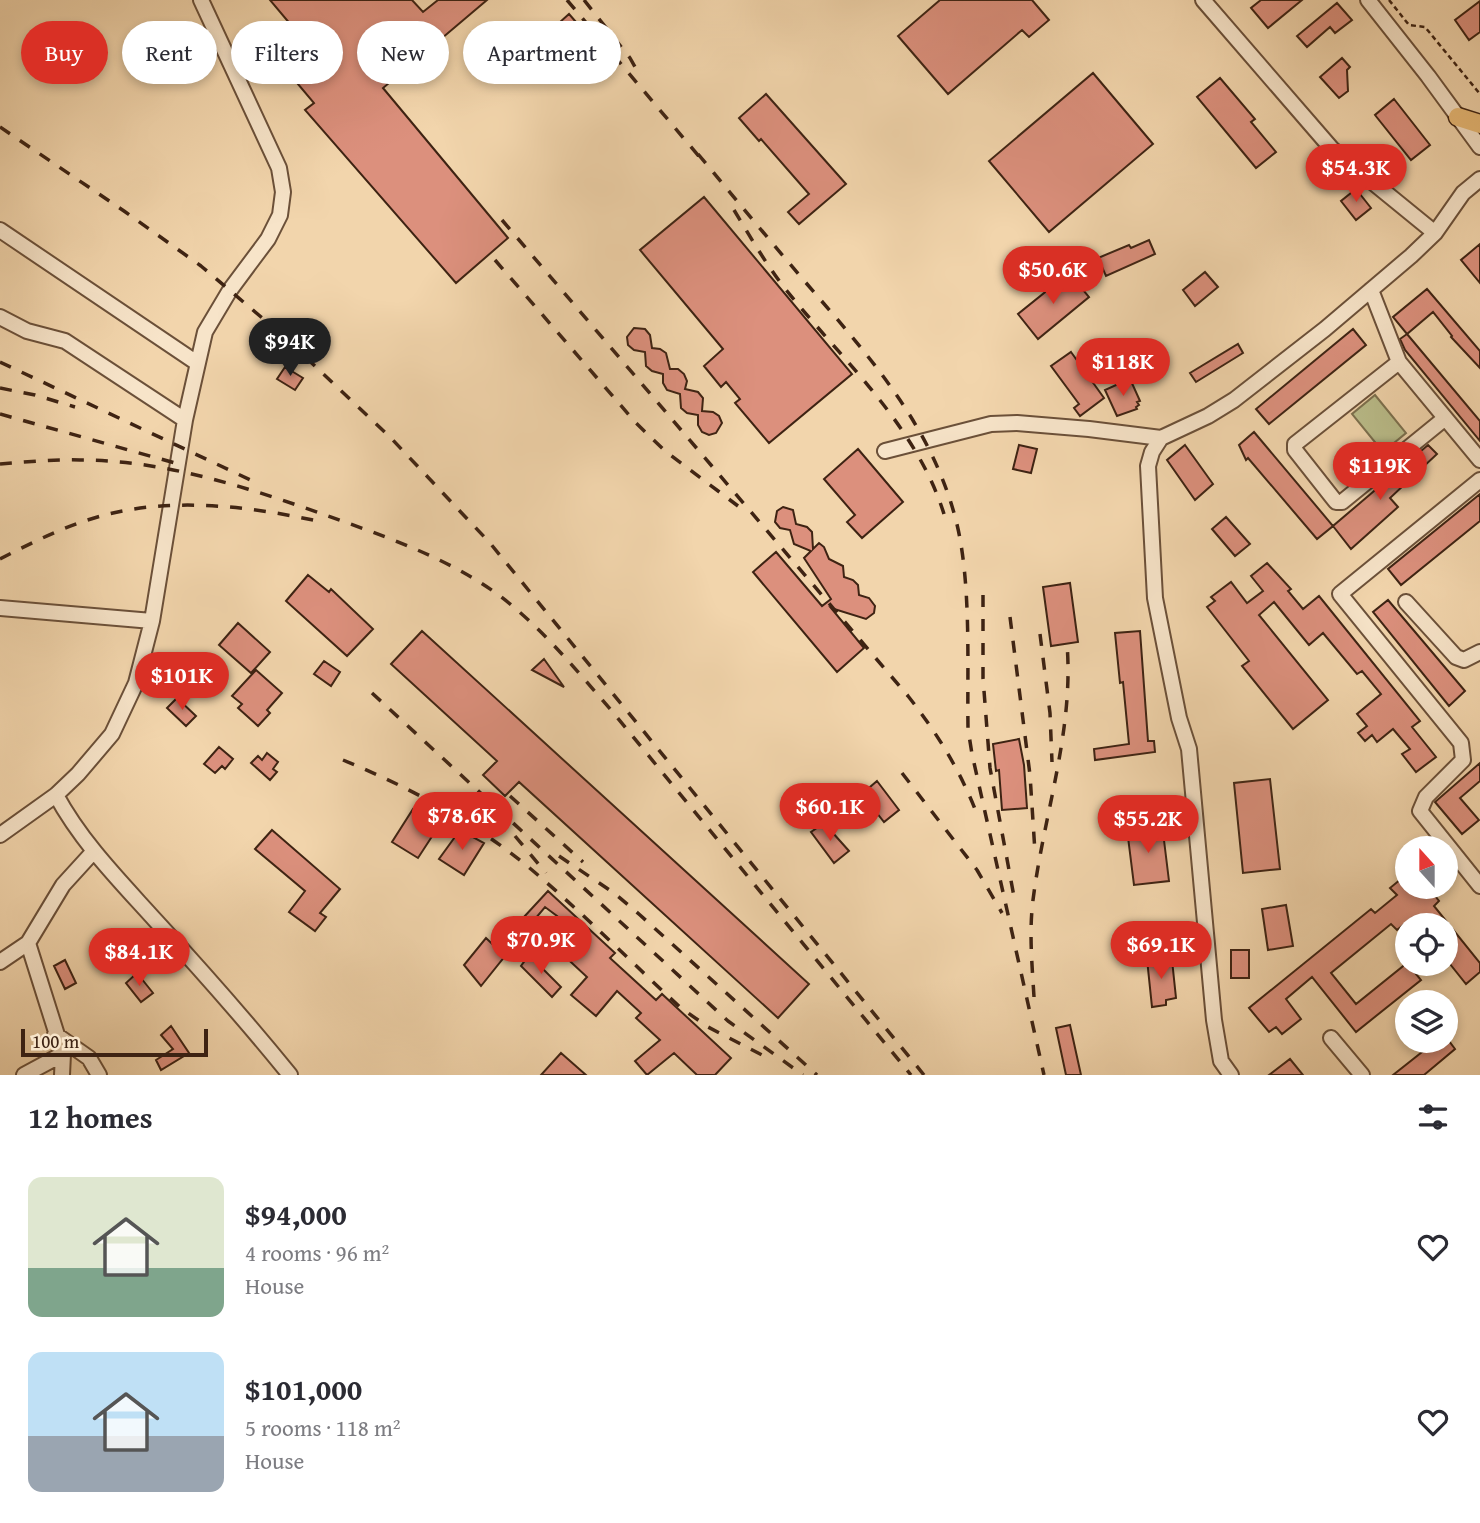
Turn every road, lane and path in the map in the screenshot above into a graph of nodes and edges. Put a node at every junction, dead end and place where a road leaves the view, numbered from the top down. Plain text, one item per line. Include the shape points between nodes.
1 (201, 0) edge
2 (1203, 0) edge
3 (1368, 0) edge
4 (1389, 0) edge
5 (1480, 94) edge
6 (1458, 117) junction
7 (1480, 124) edge
8 (1480, 147) edge
9 (1480, 179) edge
10 (0, 230) edge
11 (1435, 233) junction
12 (1371, 290) junction
13 (0, 317) edge
14 (1399, 362) junction
15 (197, 363) junction
16 (1444, 419) junction
17 (185, 420) junction
18 (1161, 438) junction
19 (885, 451) dead end
20 (1480, 460) edge
21 (1480, 480) edge
22 (1405, 602) dead end
23 (0, 608) edge
24 (152, 621) junction
25 (1480, 652) edge
26 (56, 795) junction
27 (0, 835) edge
28 (94, 851) junction
29 (1480, 886) edge
30 (28, 943) junction
31 (0, 962) edge
32 (55, 1034) junction
33 (1331, 1038) dead end
34 (63, 1054) junction
35 (24, 1075) edge
36 (62, 1075) edge
37 (99, 1075) edge
38 (290, 1075) edge
39 (1231, 1075) edge
40 (1362, 1075) edge

1 - 15 street via 279,168 283,192 280,215 268,239 205,332
2 - 11 street via 1332,149
3 - 6 street
4 - 5 path via 1409,25 1425,27
6 - 7 main road
6 - 8 street
9 - 11 street via 1463,193
10 - 15 street
11 - 12 street
12 - 14 street
12 - 18 street via 1234,400
13 - 17 street via 27,331 65,341
14 - 16 street
14 - 16 street via 1295,444 1332,497 1342,502
15 - 17 street
16 - 20 street
17 - 24 street
18 - 19 street via 991,424
18 - 39 street via 1148,466 1155,598 1189,749 1214,1020 1221,1061
21 - 29 street via 1340,594 1461,743 1464,760 1426,797 1420,811
22 - 25 street via 1456,657 1464,660
23 - 24 street
24 - 26 street via 136,683 112,734
26 - 27 street
26 - 28 street
28 - 30 street via 63,885
28 - 38 street
30 - 31 street
30 - 32 street
32 - 34 street
32 - 37 street via 89,1058
33 - 40 street
34 - 35 street
34 - 36 street

